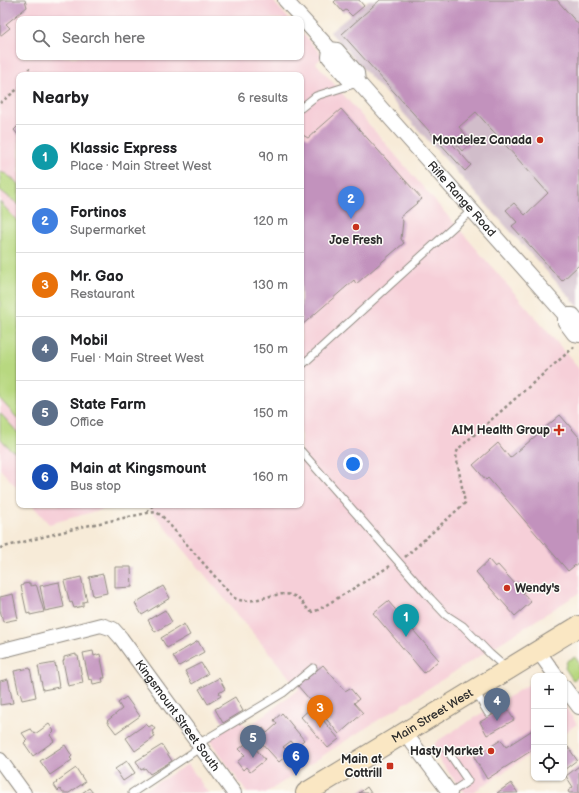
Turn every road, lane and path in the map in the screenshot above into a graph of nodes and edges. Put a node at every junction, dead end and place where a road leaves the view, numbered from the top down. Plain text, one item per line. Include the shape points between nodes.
1 (285, 0) edge
2 (300, 16) edge
3 (304, 21) edge
4 (29, 68) dead end
5 (28, 72) edge
6 (358, 82) junction
7 (16, 91) edge
8 (0, 104) edge
9 (304, 106) edge
10 (471, 211) junction
11 (565, 315) junction
12 (579, 323) edge
13 (578, 340) edge
14 (304, 363) edge
15 (304, 454) edge
16 (150, 508) edge
17 (147, 512) junction
18 (0, 548) edge
19 (406, 556) dead end
20 (391, 565) dead end
21 (579, 626) edge
22 (0, 651) edge
23 (538, 651) junction
24 (313, 668) dead end
25 (508, 670) junction
26 (554, 673) edge
27 (475, 690) junction
28 (567, 690) edge
29 (579, 706) edge
30 (488, 713) dead end
31 (405, 733) junction
32 (199, 745) junction
33 (447, 750) dead end
34 (0, 760) edge
35 (24, 793) edge
36 (132, 793) edge
37 (234, 793) edge
38 (306, 793) edge
39 (450, 793) edge

1 - 2 street, Rifle Range Road
3 - 6 street, Rifle Range Road via 330,49 329,57 349,80
4 - 5 path
6 - 9 lane via 316,96
6 - 10 street, Rifle Range Road
7 - 8 path
10 - 11 street, Rifle Range Road
10 - 14 lane
11 - 12 street, Rifle Range Road via 573,316
11 - 13 street, Rifle Range Road via 565,322
13 - 19 path via 458,449 456,454 465,503
15 - 25 lane via 446,615 463,626
16 - 17 path
17 - 18 path
17 - 20 path via 156,512 162,516 237,600 293,595 312,612
21 - 23 main road, Main Street West
22 - 32 street, Kingsmount Street South via 101,625 113,629
23 - 25 main road, Main Street West
23 - 26 street
24 - 32 lane via 283,693
25 - 27 main road, Main Street West
27 - 30 lane
27 - 31 main road, Main Street West
28 - 29 street
31 - 38 main road, Main Street West
31 - 39 street
32 - 36 lane
32 - 37 street, Kingsmount Street South
33 - 39 lane via 468,781
34 - 35 street

